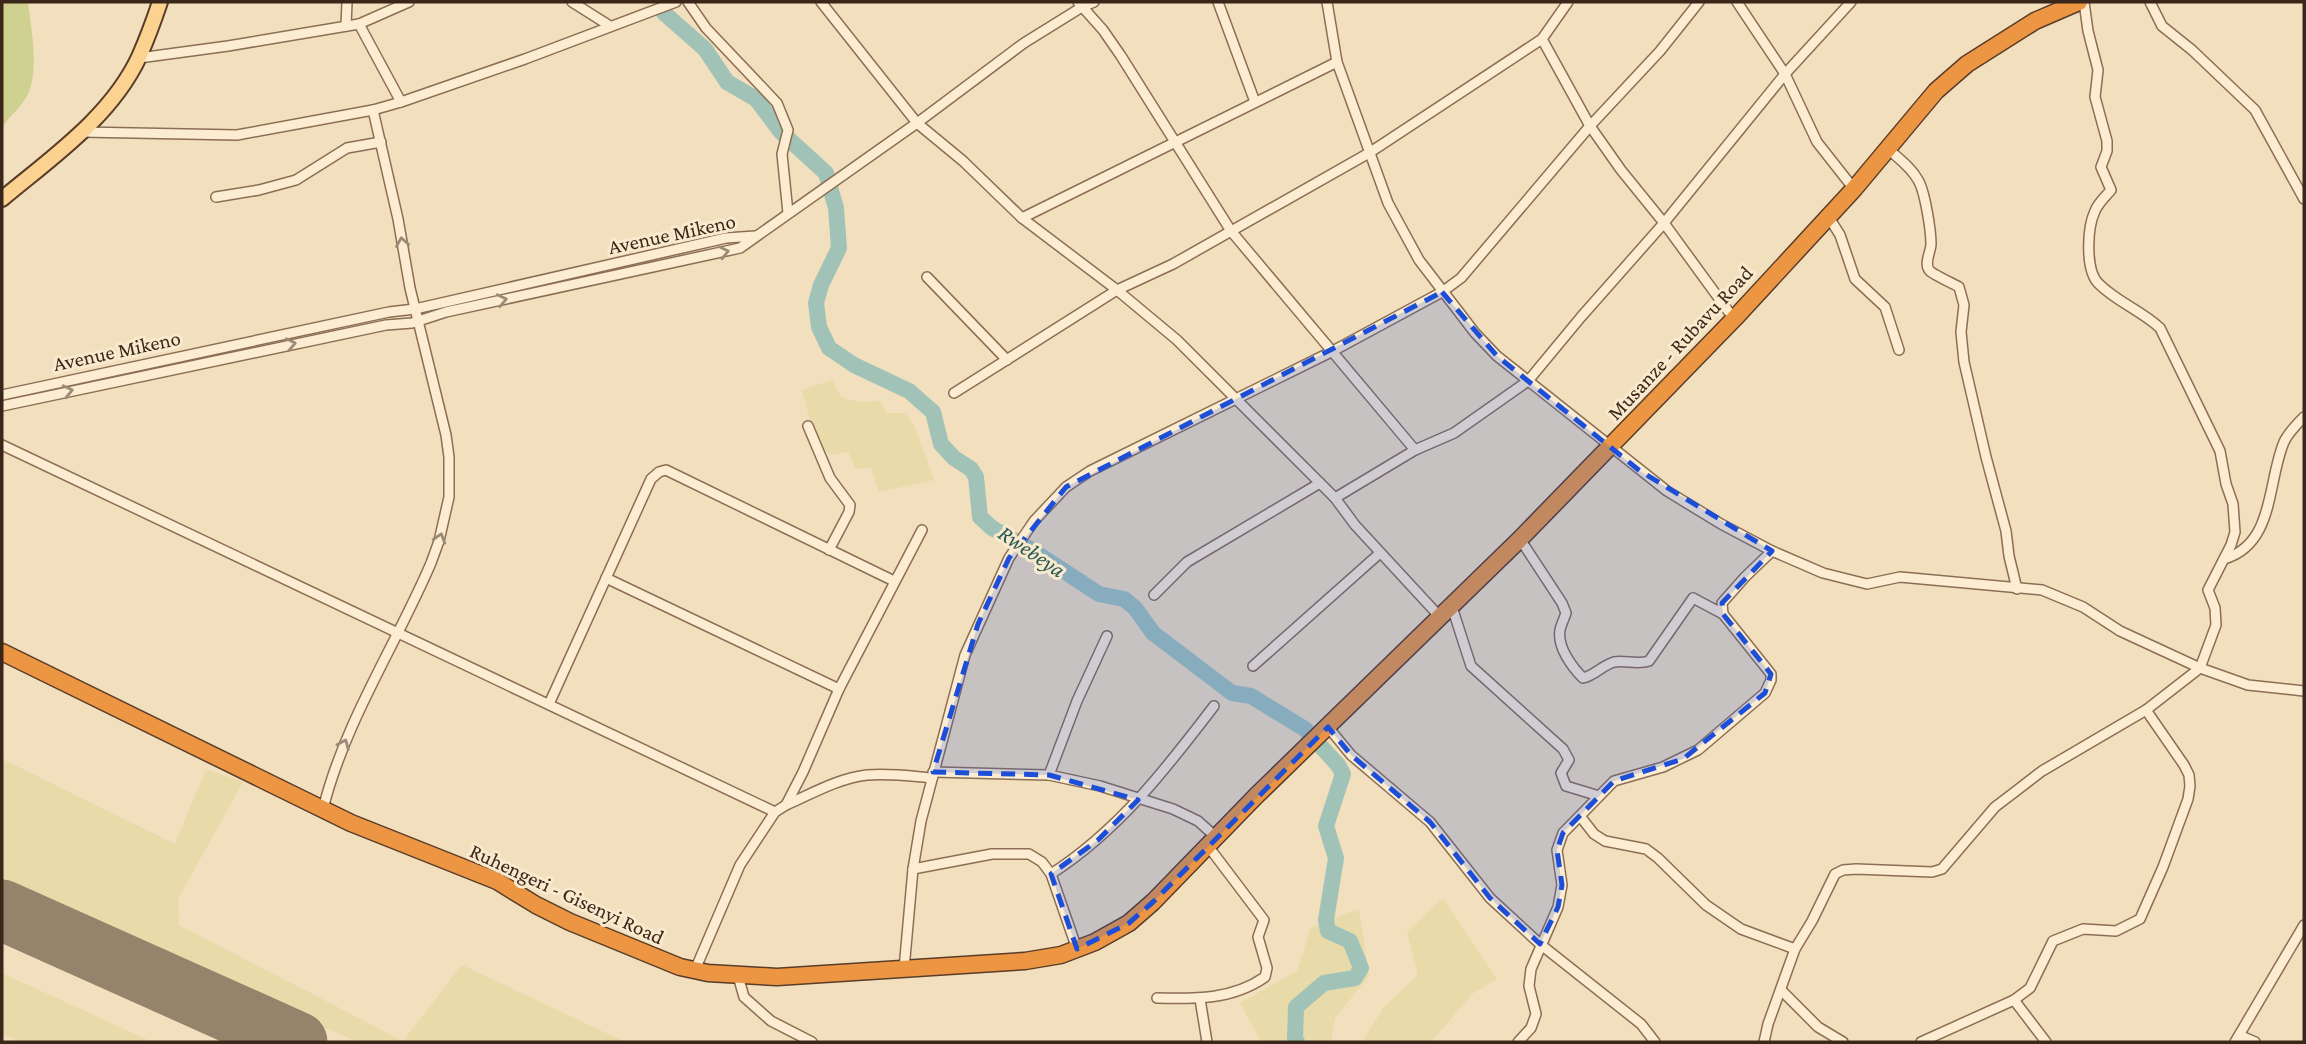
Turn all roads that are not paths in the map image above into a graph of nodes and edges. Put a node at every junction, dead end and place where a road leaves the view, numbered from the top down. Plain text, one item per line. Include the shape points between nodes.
1 (160, 2) edge
2 (347, 2) edge
3 (409, 2) edge
4 (572, 2) edge
5 (676, 2) edge
6 (688, 2) edge
7 (821, 2) edge
8 (1094, 2) edge
9 (1218, 2) edge
10 (1327, 2) edge
11 (1568, 2) edge
12 (1699, 2) edge
13 (1737, 2) edge
14 (1851, 2) edge
15 (2082, 2) edge
16 (2150, 2) edge
17 (1080, 4) edge
18 (359, 24) junction
19 (346, 26) junction
20 (610, 26) junction
21 (1542, 39) junction
22 (139, 58) junction
23 (1337, 62) junction
24 (1786, 74) junction
25 (1255, 102) junction
26 (401, 103) junction
27 (373, 110) junction
28 (917, 123) junction
29 (1590, 126) junction
30 (80, 132) junction
31 (381, 142) junction
32 (1173, 142) junction
33 (1888, 148) junction
34 (1369, 153) junction
35 (1854, 189) junction
36 (216, 197) dead end
37 (2304, 199) edge
38 (2, 200) edge
39 (788, 213) junction
40 (1828, 216) junction
41 (1022, 218) junction
42 (1664, 223) junction
43 (1231, 232) junction
44 (755, 236) junction
45 (928, 277) dead end
46 (1117, 290) junction
47 (1442, 292) junction
48 (415, 309) junction
49 (1734, 319) junction
50 (418, 321) junction
51 (1899, 350) dead end
52 (1331, 352) junction
53 (1007, 359) junction
54 (1528, 381) junction
55 (954, 393) dead end
56 (2, 395) edge
57 (1237, 398) junction
58 (2, 406) edge
59 (2304, 417) edge
60 (808, 426) dead end
61 (2, 445) edge
62 (1611, 446) junction
63 (1415, 450) junction
64 (1320, 483) junction
65 (1335, 498) junction
66 (922, 530) dead end
67 (1520, 539) junction
68 (829, 550) junction
69 (1772, 551) junction
70 (1380, 553) junction
71 (2224, 559) junction
72 (606, 578) junction
73 (894, 581) junction
74 (2017, 589) junction
75 (1154, 595) dead end
76 (1446, 612) junction
77 (1723, 614) junction
78 (397, 632) junction
79 (1107, 636) dead end
80 (2, 652) edge
81 (1253, 666) dead end
82 (2200, 668) junction
83 (839, 689) junction
84 (2304, 691) edge
85 (549, 704) junction
86 (1214, 706) dead end
87 (2146, 710) junction
88 (1325, 730) junction
89 (1295, 760) joint
90 (1049, 775) junction
91 (933, 776) junction
92 (1599, 796) junction
93 (1138, 800) junction
94 (786, 805) junction
95 (323, 808) junction
96 (775, 812) junction
97 (1580, 816) junction
98 (1213, 842) junction
99 (913, 869) junction
100 (1051, 874) junction
101 (2304, 925) edge
102 (1540, 944) junction
103 (1077, 949) junction
104 (1795, 949) junction
105 (904, 969) junction
106 (695, 970) junction
107 (738, 976) junction
108 (1781, 990) junction
109 (1157, 998) dead end
110 (1200, 999) junction
111 (2014, 1000) junction
112 (1937, 1039) edge
113 (2238, 1039) edge
114 (812, 1042) edge
115 (1207, 1042) edge
116 (1518, 1042) edge
117 (1655, 1042) edge
118 (1764, 1042) edge
119 (1843, 1042) edge
120 (1921, 1042) edge
121 (2046, 1042) edge
122 (2255, 1042) edge

1 - 22 main road
2 - 19 street
3 - 18 street
4 - 20 street
5 - 20 street
6 - 39 street via 777,103 788,130 783,150
7 - 28 street
8 - 17 street
9 - 25 street
10 - 23 street
11 - 21 street
12 - 29 street
13 - 24 street
14 - 24 street
15 - 33 highway, Musanze - Rubavu Road via 2035,20 1967,64 1936,91
15 - 71 street via 2098,70 2095,97 2107,141 2101,167 2111,190 2091,222 2090,267 2097,283 2160,328 2198,401 2220,451 2236,518
16 - 37 street via 2162,26 2255,110
17 - 28 street
17 - 32 street via 1103,30
18 - 19 street
18 - 26 street
19 - 22 street
20 - 26 street
21 - 29 street
21 - 34 street
22 - 30 main road via 116,94
23 - 25 street
23 - 34 street
24 - 35 street via 1817,142
24 - 42 street
25 - 32 street
26 - 27 street
27 - 30 street via 237,135
27 - 31 street
28 - 39 street
28 - 41 street
29 - 42 street
29 - 47 street via 1479,258
30 - 38 main road
31 - 36 street via 347,148 296,180
48 -> 31 street
32 - 41 street
32 - 43 street
33 - 35 highway, Musanze - Rubavu Road
33 - 74 street via 1922,188 1930,225 1930,271 1958,288 1964,305 1964,362
34 - 43 street
34 - 47 street via 1388,202
35 - 40 highway, Musanze - Rubavu Road
39 - 44 street
40 - 49 highway, Musanze - Rubavu Road
40 - 51 street via 1840,235 1855,279 1885,307
41 - 46 street
42 - 49 street
42 - 54 street
43 - 46 street
43 - 52 street
44 - 48 street, Avenue Mikeno via 726,238
50 -> 44 street, Avenue Mikeno via 740,248
45 - 53 street
46 - 53 street
46 - 57 street
47 - 52 street
47 - 54 street via 1497,356
48 - 50 street
48 - 56 street, Avenue Mikeno
49 - 62 highway, Musanze - Rubavu Road
58 -> 50 street, Avenue Mikeno
78 -> 50 street via 422,586 449,496 446,435
52 - 57 street
52 - 63 street
53 - 55 street
54 - 62 street
54 - 63 street via 1454,433
57 - 64 street
57 - 91 street via 1090,471 1066,487 1034,521 1009,558 965,655
59 - 71 street via 2285,439 2260,528 2246,546
60 - 68 street via 830,478 850,505
61 - 78 street
62 - 67 highway, Musanze - Rubavu Road
62 - 69 street via 1667,491
63 - 65 street
64 - 65 street
64 - 75 street via 1187,562
65 - 70 street
66 - 73 street
67 - 76 highway, Musanze - Rubavu Road
67 - 77 street via 1562,603 1566,613 1560,639 1572,667 1583,678 1614,662 1649,661 1693,598
68 - 72 street via 666,470 651,479
68 - 73 street
69 - 74 street via 1823,573 1867,584 1900,576
69 - 77 street via 1722,603
70 - 76 street
70 - 81 street
71 - 82 street via 2208,590 2216,625
72 - 83 street
72 - 85 street
73 - 83 street
74 - 82 street via 2042,590 2083,607 2120,631
76 - 88 highway, Musanze - Rubavu Road
76 - 92 street via 1471,666 1563,749 1569,760 1561,773 1566,786
77 - 92 street via 1771,674 1765,694 1691,754 1614,781
78 - 85 street
95 -> 78 street via 331,776
79 - 90 street
80 - 95 highway, Ruhengeri - Gisenyi Road
82 - 84 street via 2248,685
82 - 87 street
83 - 94 street
85 - 96 street
86 - 93 street
87 - 104 street via 2015,791 1995,807 1942,869 1856,869 1835,874
87 - 111 street via 2184,765 2190,786 2140,919 2116,931 2082,929 2053,941 2030,988
88 - 89 highway, Musanze - Rubavu Road
88 - 102 street via 1430,822 1490,898
89 - 98 highway, Ruhengeri - Gisenyi Road
90 - 91 street
90 - 93 street
91 - 94 street via 866,775
91 - 99 street
92 - 97 street
93 - 98 street via 1198,821
93 - 100 street via 1098,840
94 - 96 street
95 - 106 highway, Ruhengeri - Gisenyi Road via 497,881 570,922 664,962
96 - 106 street via 740,865
97 - 102 street via 1563,833 1557,849 1562,885 1558,907
97 - 104 street via 1605,841 1652,853 1706,905 1741,929
98 - 103 highway, Ruhengeri - Gisenyi Road via 1129,923
98 - 110 street via 1264,920 1258,937 1266,968 1265,977 1253,985
99 - 100 street via 1020,853 1042,862
99 - 105 street
100 - 103 street
101 - 113 street
102 - 116 street via 1529,986 1536,1014
102 - 117 street via 1641,1024
103 - 105 highway, Ruhengeri - Gisenyi Road via 1026,961
104 - 108 street
105 - 107 highway, Ruhengeri - Gisenyi Road
106 - 107 highway, Ruhengeri - Gisenyi Road
107 - 114 street via 744,997 771,1021
108 - 118 street
108 - 119 street via 1818,1027
109 - 110 street
110 - 115 street
111 - 112 street
111 - 121 street
112 - 120 street
113 - 122 street

